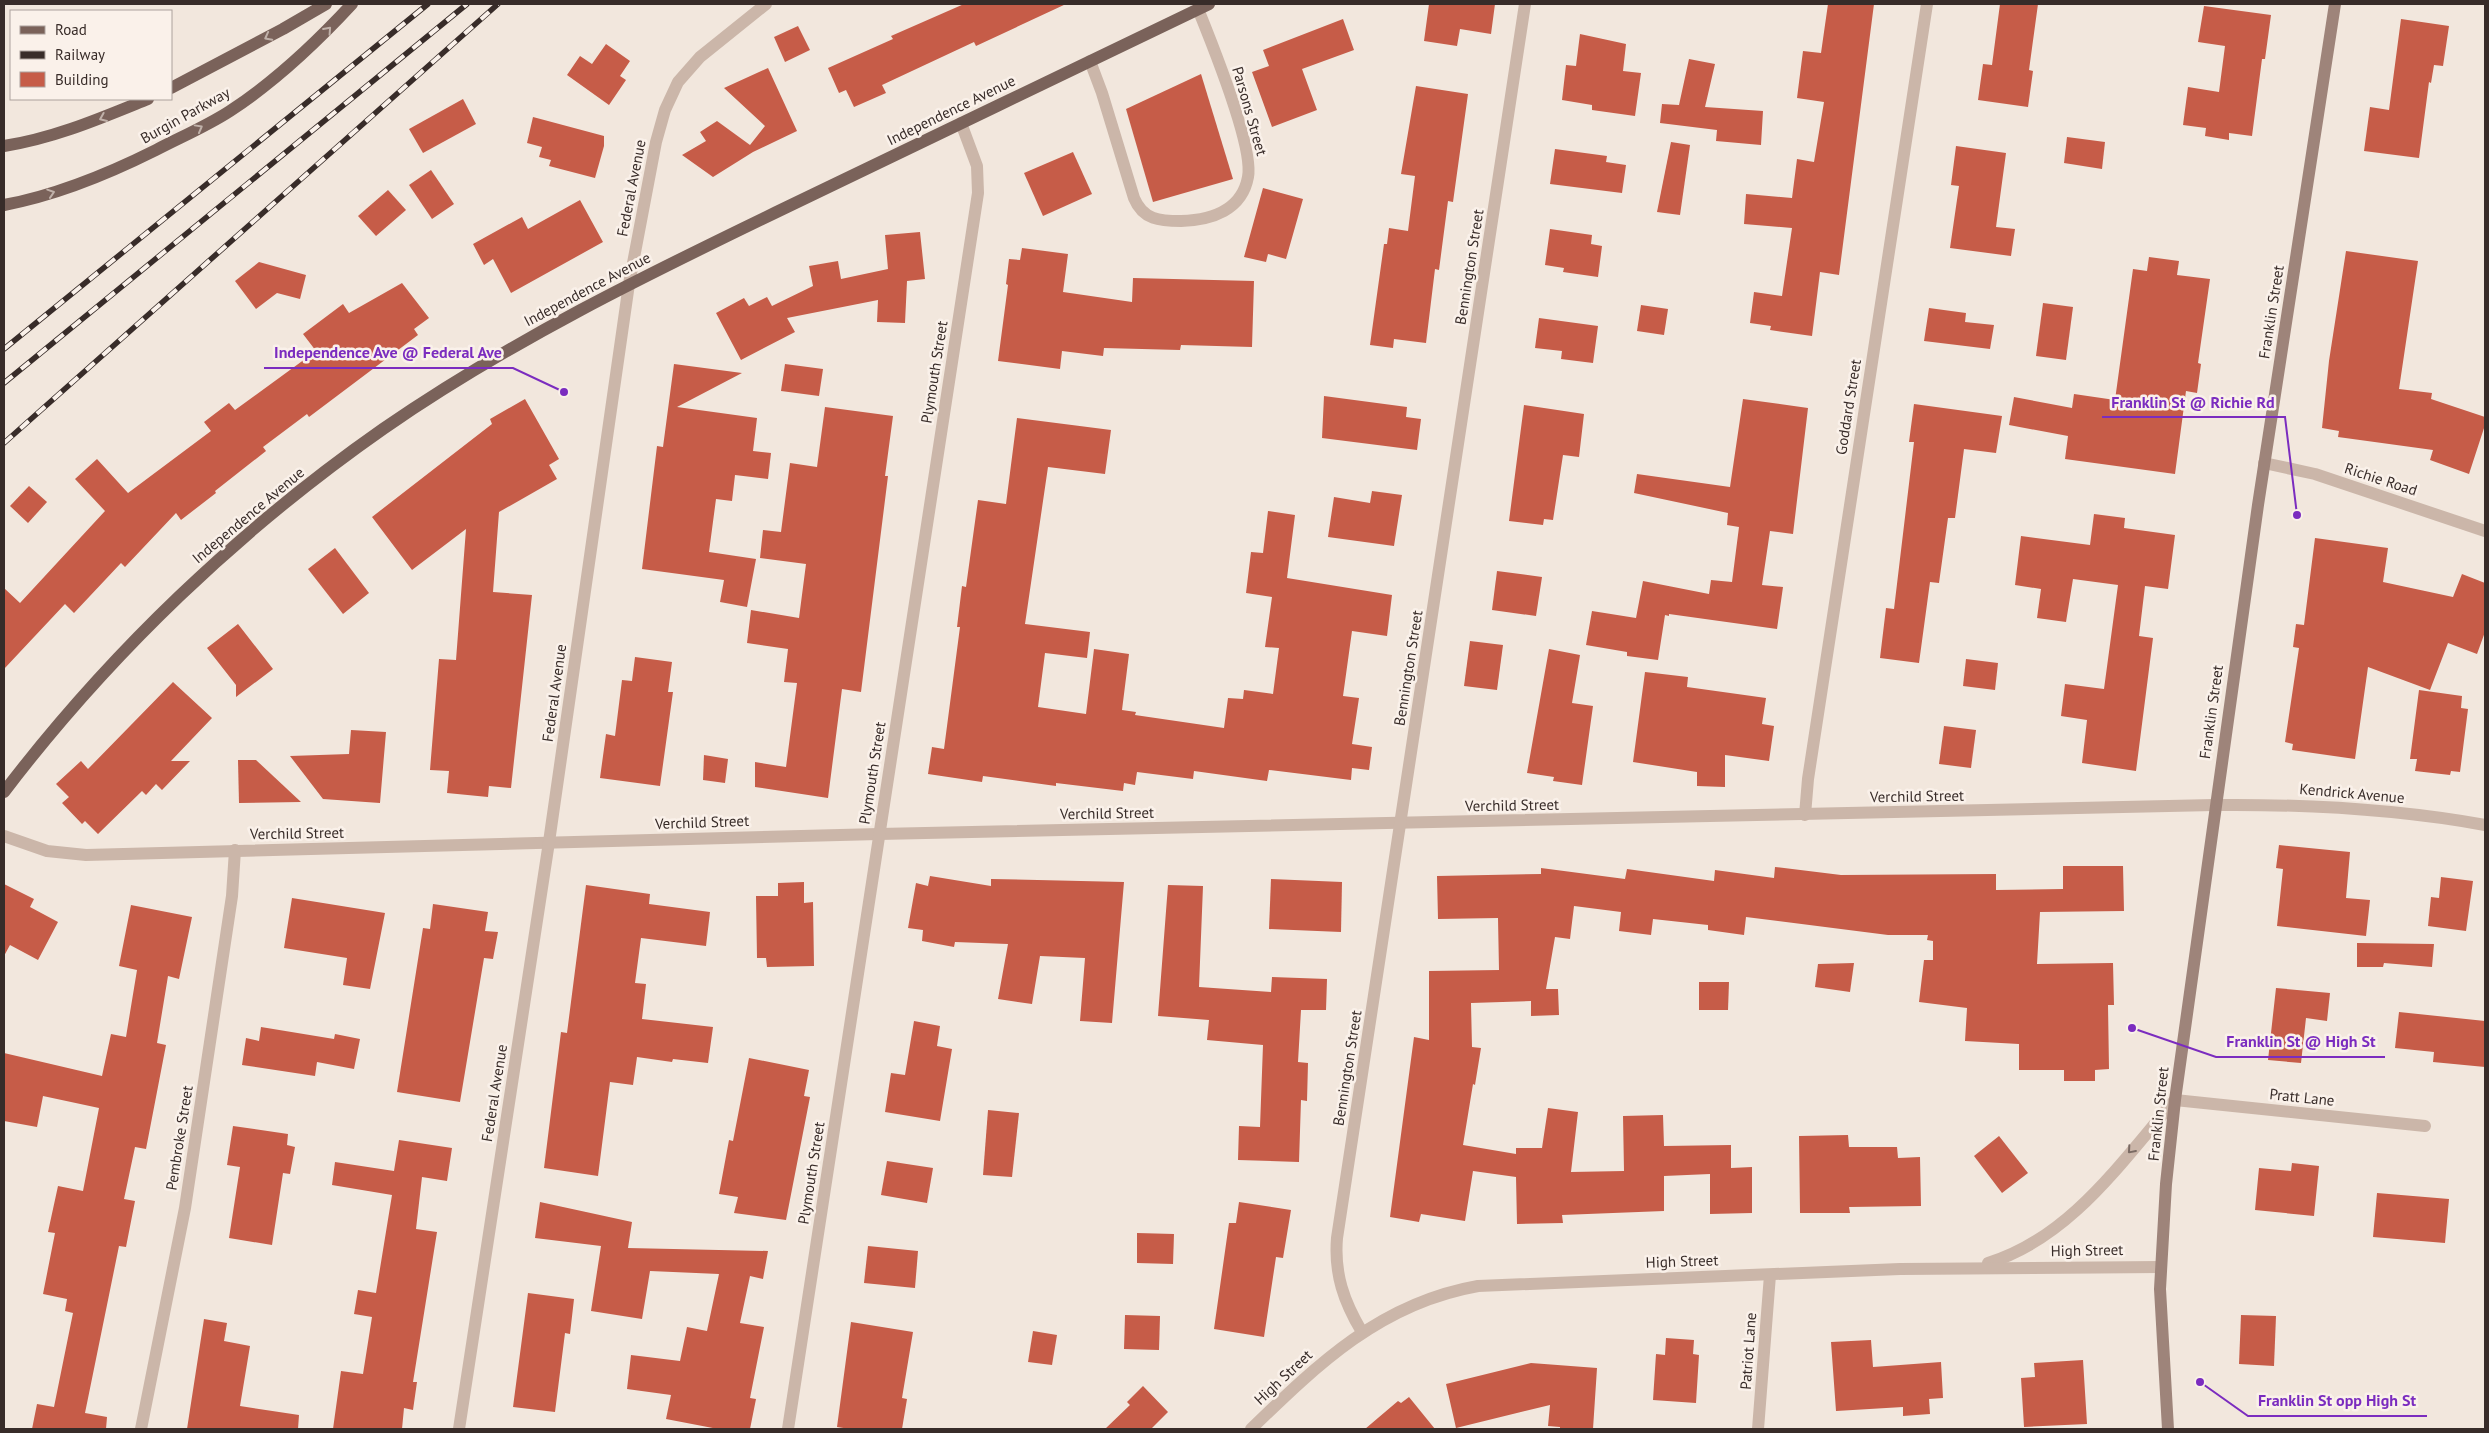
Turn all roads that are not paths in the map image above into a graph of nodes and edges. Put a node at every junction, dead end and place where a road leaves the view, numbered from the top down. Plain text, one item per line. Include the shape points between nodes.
1 (326, 4) edge
2 (352, 4) edge
3 (766, 4) edge
4 (1525, 4) edge
5 (1927, 4) edge
6 (2335, 4) edge
7 (1204, 6) edge
8 (1090, 61) junction
9 (172, 87) edge
10 (146, 100) edge
11 (961, 124) junction
12 (4, 146) edge
13 (4, 205) edge
14 (629, 284) junction
15 (2264, 463) junction
16 (2485, 531) edge
17 (4, 792) edge
18 (2214, 805) junction
19 (1805, 815) junction
20 (1401, 824) junction
21 (2485, 825) edge
22 (878, 834) junction
23 (4, 836) edge
24 (549, 842) junction
25 (235, 850) junction
26 (2175, 1100) junction
27 (2425, 1126) dead end
28 (2161, 1267) junction
29 (1973, 1268) junction
30 (1770, 1275) junction
31 (1362, 1332) junction
32 (141, 1429) edge
33 (459, 1429) edge
34 (788, 1429) edge
35 (1251, 1429) edge
36 (1758, 1429) edge
37 (2168, 1429) edge

1 -> 9 main road, Burgin Parkway
13 -> 2 main road, Burgin Parkway via 49,195 120,168 229,111 272,81 319,40
3 - 14 street, Federal Avenue via 700,57 671,95 656,142
4 - 20 street, Bennington Street
5 - 19 street, Goddard Street
6 - 15 main road, Franklin Street
7 - 8 main road, Independence Avenue
7 - 8 street, Parsons Street via 1249,165 1247,181 1240,195 1220,214 1199,220 1165,221 1156,220 1142,211 1134,198 1101,87
8 - 11 main road, Independence Avenue
10 -> 12 main road via 84,126
11 - 14 main road, Independence Avenue
11 - 22 street, Plymouth Street via 977,166 978,193
14 - 17 main road, Independence Avenue via 516,345 456,382 348,454 278,510 201,576 112,665
14 - 24 street, Federal Avenue
15 - 16 street, Richie Road via 2315,474
15 - 18 main road, Franklin Street
18 - 19 street, Verchild Street
18 - 21 street, Kendrick Avenue via 2318,806
18 - 26 main road, Franklin Street
19 - 20 street, Verchild Street
20 - 22 street, Verchild Street
20 - 31 street, Bennington Street via 1336,1253 1343,1296
22 - 24 street, Verchild Street
22 - 34 street, Plymouth Street
23 - 25 street, Verchild Street via 47,851 86,855
24 - 25 street, Verchild Street
24 - 33 street, Federal Avenue
25 - 32 street, Pembroke Street via 232,896 192,1168
26 - 27 street, Pratt Lane
26 - 28 main road, Franklin Street
26 -> 29 street via 2072,1214 2040,1240 2020,1251
28 - 29 street, High Street
28 - 37 main road, Franklin Street via 2160,1310
29 - 30 street, High Street
30 - 31 street, High Street via 1478,1286 1417,1303
30 - 36 street, Patriot Lane
31 - 35 street, High Street via 1326,1359

